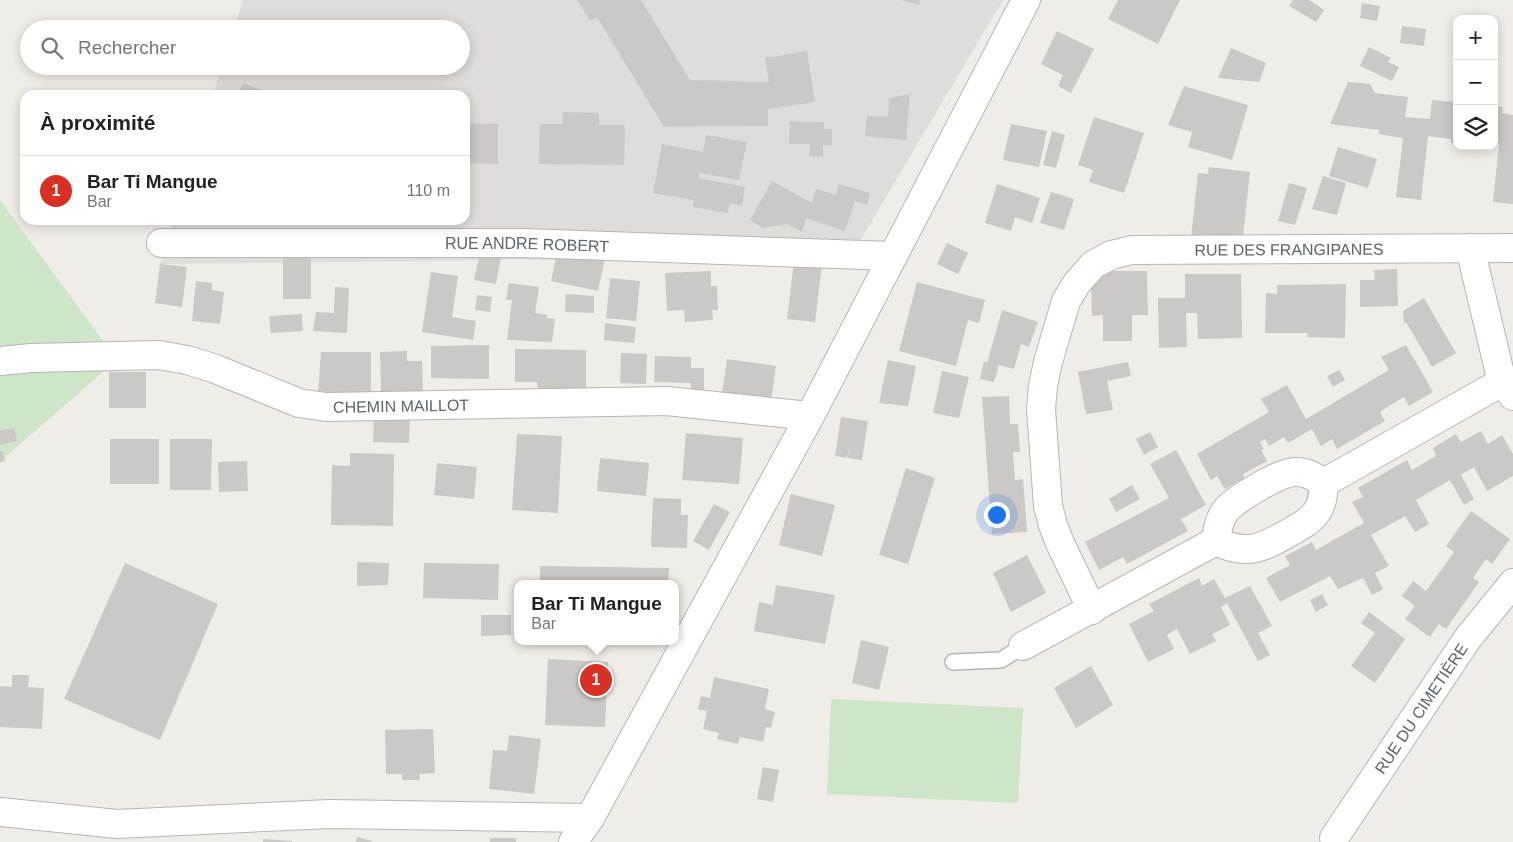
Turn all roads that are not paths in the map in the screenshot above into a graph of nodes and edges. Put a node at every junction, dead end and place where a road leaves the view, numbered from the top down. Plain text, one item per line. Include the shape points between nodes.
1 (1026, 0) edge
2 (161, 243) dead end
3 (1470, 248) junction
4 (1513, 248) edge
5 (893, 256) junction
6 (0, 361) edge
7 (1507, 389) edge
8 (810, 416) junction
9 (1324, 483) junction
10 (1216, 541) junction
11 (1513, 584) edge
12 (1092, 610) junction
13 (1023, 646) joint
14 (953, 662) dead end
15 (0, 812) edge
16 (590, 818) junction
17 (108, 833) edge
18 (1333, 840) edge
19 (573, 842) edge

1 - 5 street
2 - 5 street, RUE ANDRE ROBERT via 524,243
3 - 4 street, RUE DES FRANGIPANES
3 - 7 street
3 - 12 street, RUE DES FRANGIPANES via 1132,250 1111,255 1093,265 1066,302 1048,362 1041,409 1048,506 1060,543
5 - 8 street
6 - 8 street, CHEMIN MAILLOT via 159,355 213,368 299,403 326,407 667,401
7 - 9 street
8 - 16 street
9 - 10 street via 1317,512 1267,545 1250,550
9 - 10 street via 1305,473 1282,474 1227,509 1220,520
10 - 12 street
11 - 18 street, RUE DU CIMETIÈRE via 1468,638
12 - 13 street
13 - 14 lane via 1001,660
15 - 17 street
16 - 17 street via 330,814
16 - 19 street

